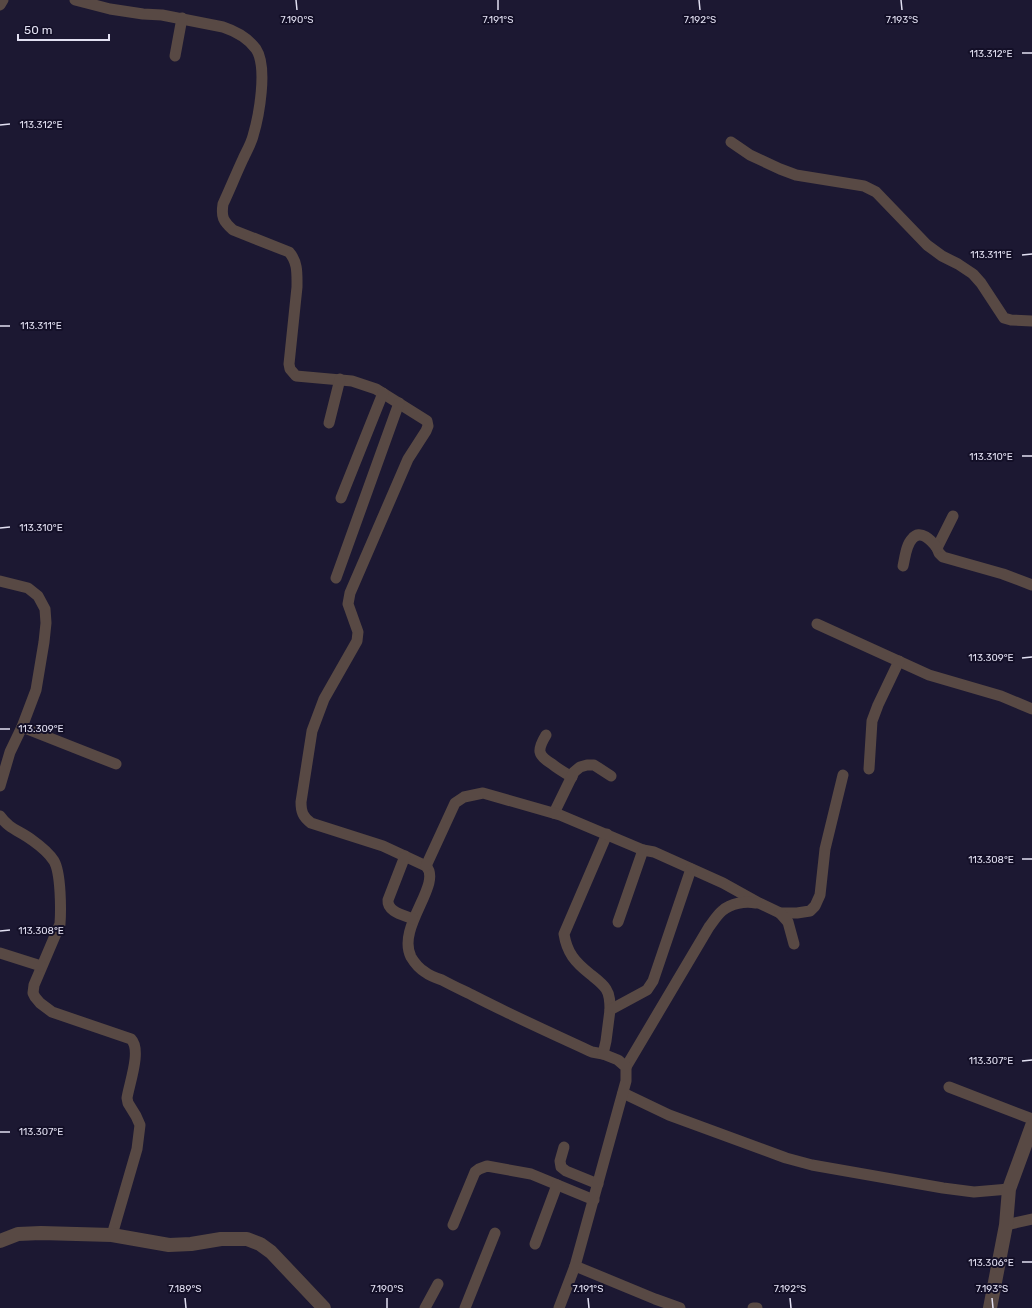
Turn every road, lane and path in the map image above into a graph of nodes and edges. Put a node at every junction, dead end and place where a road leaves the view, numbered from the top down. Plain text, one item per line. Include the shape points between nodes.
1 (3, 0) edge
2 (75, 0) edge
3 (0, 5) edge
4 (182, 18) junction
5 (175, 56) dead end
6 (731, 142) dead end
7 (1032, 321) edge
8 (340, 379) junction
9 (383, 393) junction
10 (399, 403) junction
11 (329, 423) dead end
12 (341, 498) dead end
13 (953, 516) dead end
14 (937, 548) junction
15 (902, 566) dead end
16 (336, 578) dead end
17 (0, 581) edge
18 (1032, 585) edge
19 (817, 624) dead end
20 (899, 661) junction
21 (1032, 709) edge
22 (22, 727) junction
23 (546, 735) dead end
24 (116, 764) dead end
25 (868, 769) dead end
26 (843, 775) dead end
27 (611, 776) dead end
28 (572, 777) junction
29 (0, 786) edge
30 (554, 813) junction
31 (0, 816) edge
32 (607, 834) junction
33 (643, 850) junction
34 (405, 856) junction
35 (426, 866) junction
36 (691, 869) junction
37 (759, 903) junction
38 (780, 913) junction
39 (413, 919) junction
40 (618, 922) dead end
41 (794, 944) dead end
42 (0, 953) edge
43 (41, 966) junction
44 (610, 1010) junction
45 (603, 1054) junction
46 (626, 1067) junction
47 (949, 1087) dead end
48 (623, 1093) junction
49 (1032, 1119) edge
50 (1032, 1126) edge
51 (564, 1148) dead end
52 (598, 1184) junction
53 (557, 1185) junction
54 (1009, 1188) junction
55 (594, 1200) junction
56 (1032, 1219) edge
57 (453, 1225) dead end
58 (1006, 1225) junction
59 (495, 1233) dead end
60 (112, 1235) junction
61 (0, 1241) edge
62 (535, 1244) dead end
63 (575, 1266) junction
64 (438, 1284) dead end
65 (324, 1308) edge
66 (425, 1308) edge
67 (465, 1308) edge
68 (559, 1308) edge
69 (680, 1308) edge
70 (753, 1308) edge
71 (757, 1308) edge
72 (990, 1308) edge

1 - 3 street
2 - 4 street via 110,9
4 - 5 street
4 - 8 street via 232,30 246,39 256,49 260,58 263,74 253,137 223,204 223,218 233,230 289,252 294,258 297,287 289,364 292,373 302,378
6 - 7 street via 750,155 796,175 864,186 876,192 927,245 973,274 1004,318
8 - 9 street
8 - 11 street
9 - 10 street
9 - 12 street
10 - 16 street
10 - 34 street via 427,421 428,426 408,459 350,593 348,604 358,632 357,641 324,699 312,731 301,810 311,823 383,846
13 - 14 street
14 - 15 street via 926,536 915,536 909,544
14 - 18 street via 943,557
17 - 22 street via 28,588 38,596 45,609 44,642 36,690
19 - 20 street
20 - 21 street via 929,675 1001,696
20 - 25 street via 872,722
22 - 24 street
22 - 29 street via 10,752
23 - 28 street via 540,744 539,753 543,759
26 - 38 street via 825,850 818,900 810,911
27 - 28 street via 594,766 587,765 580,767
28 - 30 street
30 - 32 street
30 - 35 street via 482,793 464,797 455,803
31 - 43 street via 7,825 31,840 53,859 58,872 60,924
32 - 33 street
32 - 44 street via 564,934 569,953 606,990 610,999
33 - 36 street via 654,852
33 - 40 street
34 - 35 street
34 - 39 street via 388,903 392,910
35 - 39 street via 431,876 430,884
36 - 37 street via 724,883
36 - 44 street via 653,982 647,990
37 - 38 street
37 - 46 street via 748,901 734,904 722,911 709,927
38 - 41 street via 788,922
39 - 45 street via 408,941 409,950 411,957 425,972 532,1025 592,1052
42 - 43 street
43 - 60 street via 33,993 40,1003 52,1012 131,1039 136,1048 127,1098 140,1125 137,1149
44 - 45 street
45 - 46 street via 618,1060
46 - 48 street
47 - 49 street
48 - 52 street
48 - 54 street via 669,1115 812,1165 974,1192
50 - 54 street
51 - 52 street via 561,1167
52 - 55 street
53 - 55 street
53 - 57 street via 531,1174 487,1166 479,1168
53 - 62 street
54 - 58 street
55 - 63 street
56 - 58 street
58 - 72 street
59 - 67 street
60 - 61 street via 18,1234
60 - 65 street via 169,1245 221,1238 247,1239 271,1252
63 - 68 street
63 - 69 street
64 - 66 street
70 - 71 street

